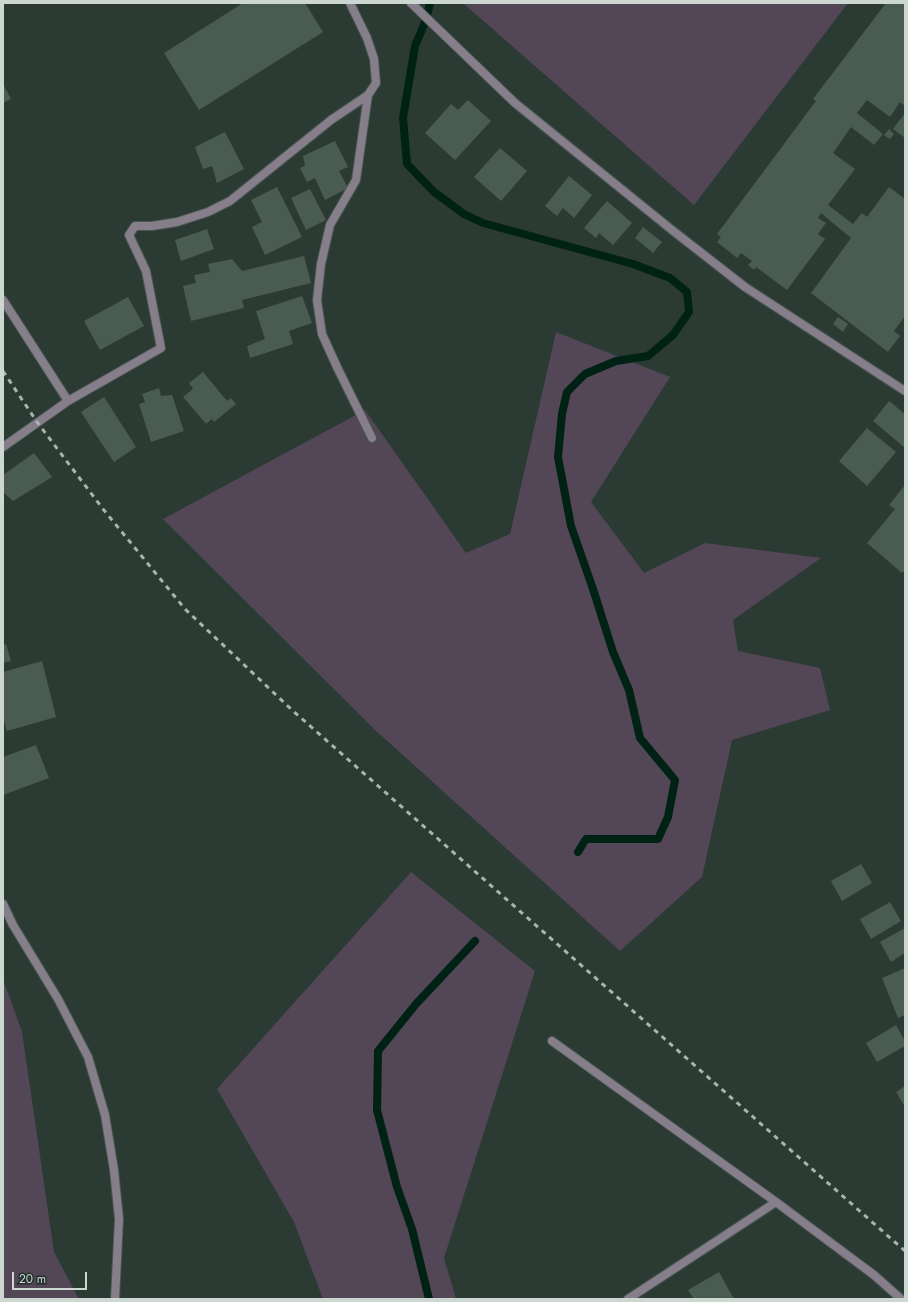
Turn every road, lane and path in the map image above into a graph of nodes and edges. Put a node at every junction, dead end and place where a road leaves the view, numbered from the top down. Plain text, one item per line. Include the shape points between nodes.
1 (350, 3) edge
2 (411, 3) edge
3 (368, 95) junction
4 (3, 300) edge
5 (905, 391) edge
6 (68, 401) junction
7 (372, 438) dead end
8 (3, 447) edge
9 (3, 904) edge
10 (552, 1041) dead end
11 (776, 1202) junction
12 (115, 1299) edge
13 (628, 1299) edge
14 (901, 1299) edge

1 - 3 street via 374,59 376,83
2 - 5 street via 515,102 672,230 739,282
3 - 6 street via 331,120 230,200 208,212 177,222 134,226 129,235 146,271 160,348
3 - 7 street via 356,180 330,225 321,264 317,300 322,334
4 - 6 street
6 - 8 street
9 - 12 street via 58,998 88,1058 105,1116 119,1219
10 - 11 street
11 - 13 street
11 - 14 street via 874,1275

